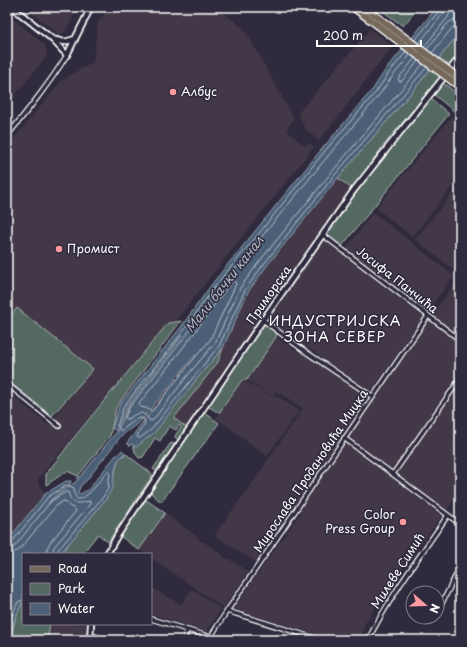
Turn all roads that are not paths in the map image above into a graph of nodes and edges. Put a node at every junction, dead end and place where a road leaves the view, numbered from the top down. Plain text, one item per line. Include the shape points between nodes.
1 (12, 7) edge
2 (91, 7) edge
3 (353, 7) edge
4 (364, 7) edge
5 (370, 15) junction
6 (51, 38) junction
7 (75, 39) junction
8 (67, 55) junction
9 (460, 57) edge
10 (460, 79) edge
11 (460, 87) edge
12 (7, 136) edge
13 (322, 235) junction
14 (428, 316) junction
15 (263, 320) junction
16 (460, 340) edge
17 (460, 379) edge
18 (7, 384) edge
19 (373, 397) junction
20 (59, 426) dead end
21 (344, 438) junction
22 (393, 474) junction
23 (448, 515) junction
24 (460, 524) edge
25 (108, 553) edge
26 (460, 567) edge
27 (445, 597) edge
28 (227, 611) junction
29 (152, 619) edge
30 (91, 625) edge
31 (187, 630) junction
32 (90, 637) edge
33 (211, 638) edge
34 (107, 640) edge
35 (184, 640) edge
36 (221, 640) edge
37 (321, 640) edge
38 (368, 640) edge

1 - 6 street
2 - 7 street
3 - 5 main road
4 - 5 main road
5 - 10 main road, bridge
5 - 11 main road, bridge
6 - 7 street via 64,42
6 - 8 street
7 - 8 street
8 - 12 street
9 - 13 street, Приморска via 354,190
13 - 14 street, Јосифа Панчића
13 - 15 street, Приморска
14 - 16 street, Јосифа Панчића
14 - 19 street, Мирослава Продановића Мицка
15 - 19 street
15 - 25 street, Приморска
17 - 22 street
18 - 20 street
19 - 21 street, Мирослава Продановића Мицка
21 - 22 street
21 - 28 street, Мирослава Продановића Мицка
22 - 23 street
23 - 24 street
23 - 38 street, Милеве Симић via 391,599
26 - 27 street
28 - 33 street, Мирослава Продановића Мицка
28 - 37 street
29 - 31 street
30 - 32 street
31 - 33 street
31 - 35 street
32 - 34 street
33 - 36 street

